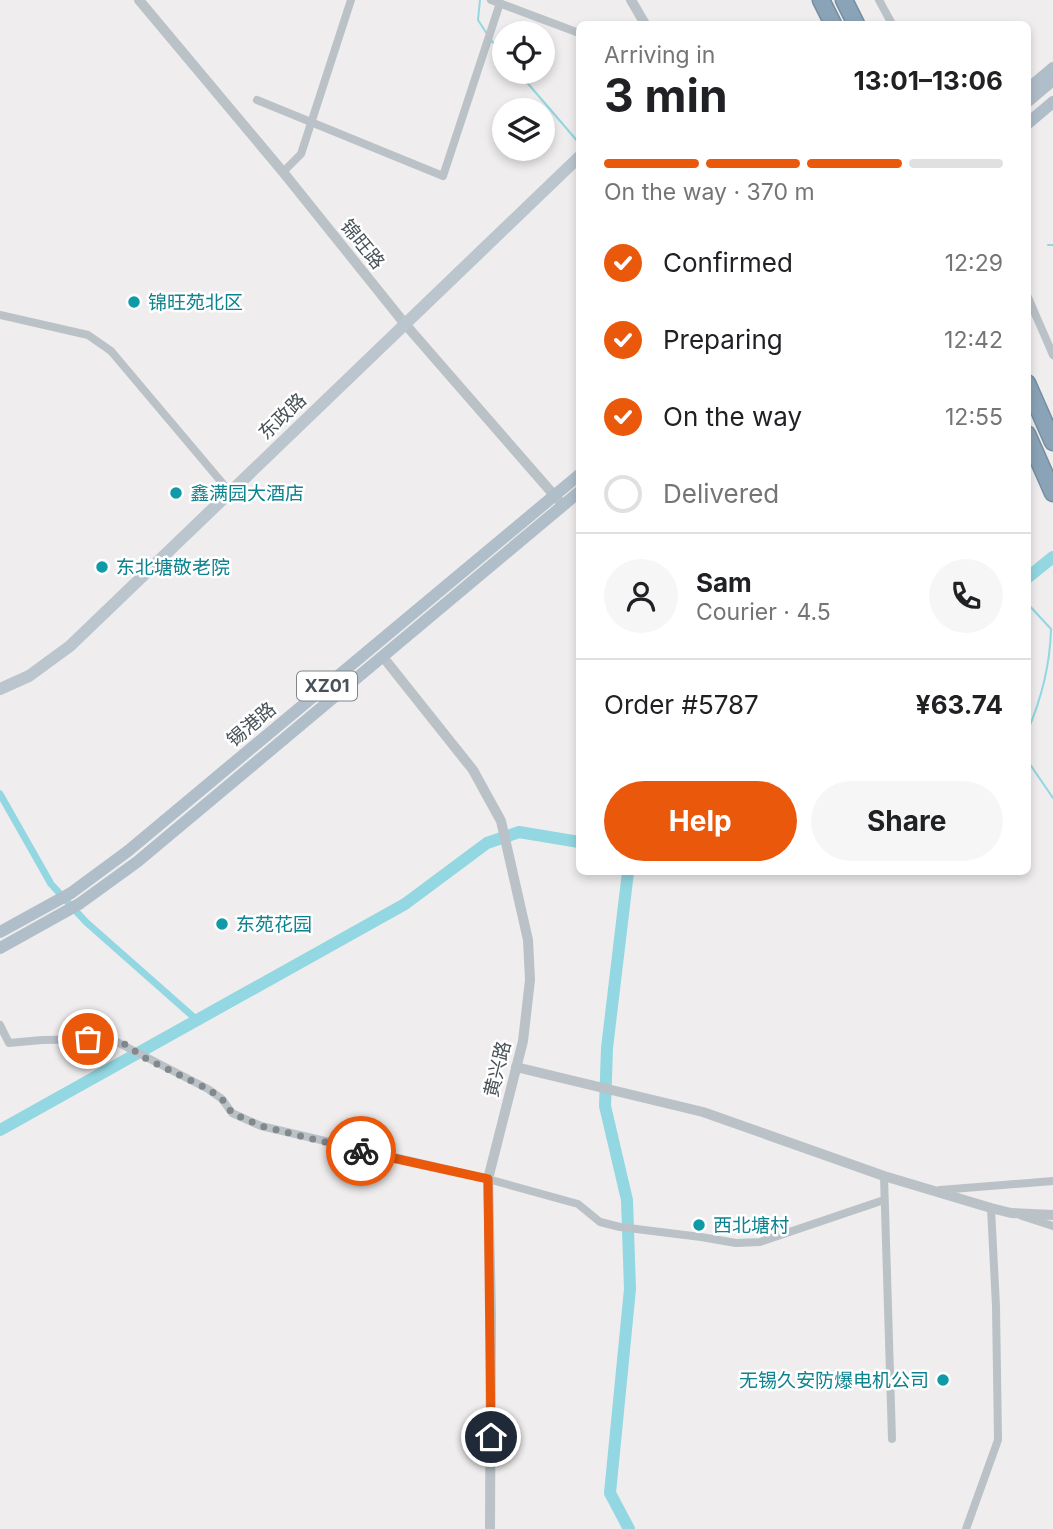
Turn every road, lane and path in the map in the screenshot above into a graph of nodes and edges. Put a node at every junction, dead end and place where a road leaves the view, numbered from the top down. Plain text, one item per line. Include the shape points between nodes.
1 (139, 0) edge
2 (351, 0) edge
3 (624, 0) edge
4 (631, 0) edge
5 (821, 0) edge
6 (844, 0) edge
7 (879, 0) edge
8 (495, 2) edge
9 (636, 21) edge
10 (643, 21) edge
11 (832, 21) edge
12 (854, 21) edge
13 (890, 21) edge
14 (576, 32) edge
15 (1053, 68) edge
16 (1053, 80) edge
17 (1031, 87) edge
18 (1053, 91) edge
19 (1031, 99) edge
20 (257, 100) dead end
21 (1053, 102) edge
22 (1031, 110) edge
23 (1031, 121) edge
24 (310, 124) junction
25 (576, 160) edge
26 (576, 171) edge
27 (283, 172) junction
28 (1031, 304) edge
29 (0, 315) edge
30 (407, 327) junction
31 (1053, 355) edge
32 (1031, 392) edge
33 (1053, 442) edge
34 (1031, 443) edge
35 (576, 479) edge
36 (576, 493) edge
37 (1053, 493) edge
38 (233, 495) junction
39 (559, 501) junction
40 (383, 657) junction
41 (0, 689) edge
42 (0, 696) edge
43 (0, 932) edge
44 (0, 948) edge
45 (0, 1025) edge
46 (516, 1067) junction
47 (884, 1176) junction
48 (488, 1179) junction
49 (1053, 1181) edge
50 (933, 1191) junction
51 (884, 1200) junction
52 (991, 1208) junction
53 (1011, 1213) junction
54 (1053, 1215) edge
55 (1053, 1226) edge
56 (891, 1439) dead end
57 (490, 1529) edge
58 (966, 1529) edge

1 - 27 street, 锦旺路
2 - 24 street
3 - 9 street
4 - 10 street
5 - 11 highway
6 - 12 highway
7 - 13 street
8 - 14 street
8 - 24 street via 491,30 443,176
15 - 17 main road
16 - 19 main road
18 - 22 main road
20 - 24 street
21 - 23 main road
24 - 27 street via 301,153
25 - 30 main road, 东政路
26 - 30 main road, 东政路
27 - 30 street, 锦旺路
28 - 31 street
29 - 38 street via 88,335 111,351
30 - 38 main road, 东政路
30 - 39 street, 锦旺路
32 - 33 highway
34 - 37 highway
35 - 39 main road, 锡港路 / XZ01
36 - 39 main road, 锡港路 / XZ01
38 - 41 main road, 东政路 via 70,646 29,676
38 - 42 main road, 东政路 via 76,651 34,682
39 - 40 main road, 锡港路 / XZ01
39 - 43 main road, 锡港路 / XZ01 via 153,832 71,893
40 - 44 main road, 锡港路 / XZ01 via 162,842 79,904
40 - 46 street, 黄兴路 via 473,770 501,821 528,940 530,980
45 - 48 street via 9,1043 111,1039 208,1089 232,1113 261,1126
46 - 47 street via 703,1112
46 - 48 street, 黄兴路
47 - 50 street
47 - 51 street
48 - 51 street via 578,1204 600,1222 736,1243 760,1242
48 - 57 street, 黄兴路
49 - 50 street
50 - 52 street
51 - 56 street
52 - 53 street
52 - 58 street via 998,1440
53 - 54 street
53 - 55 street

